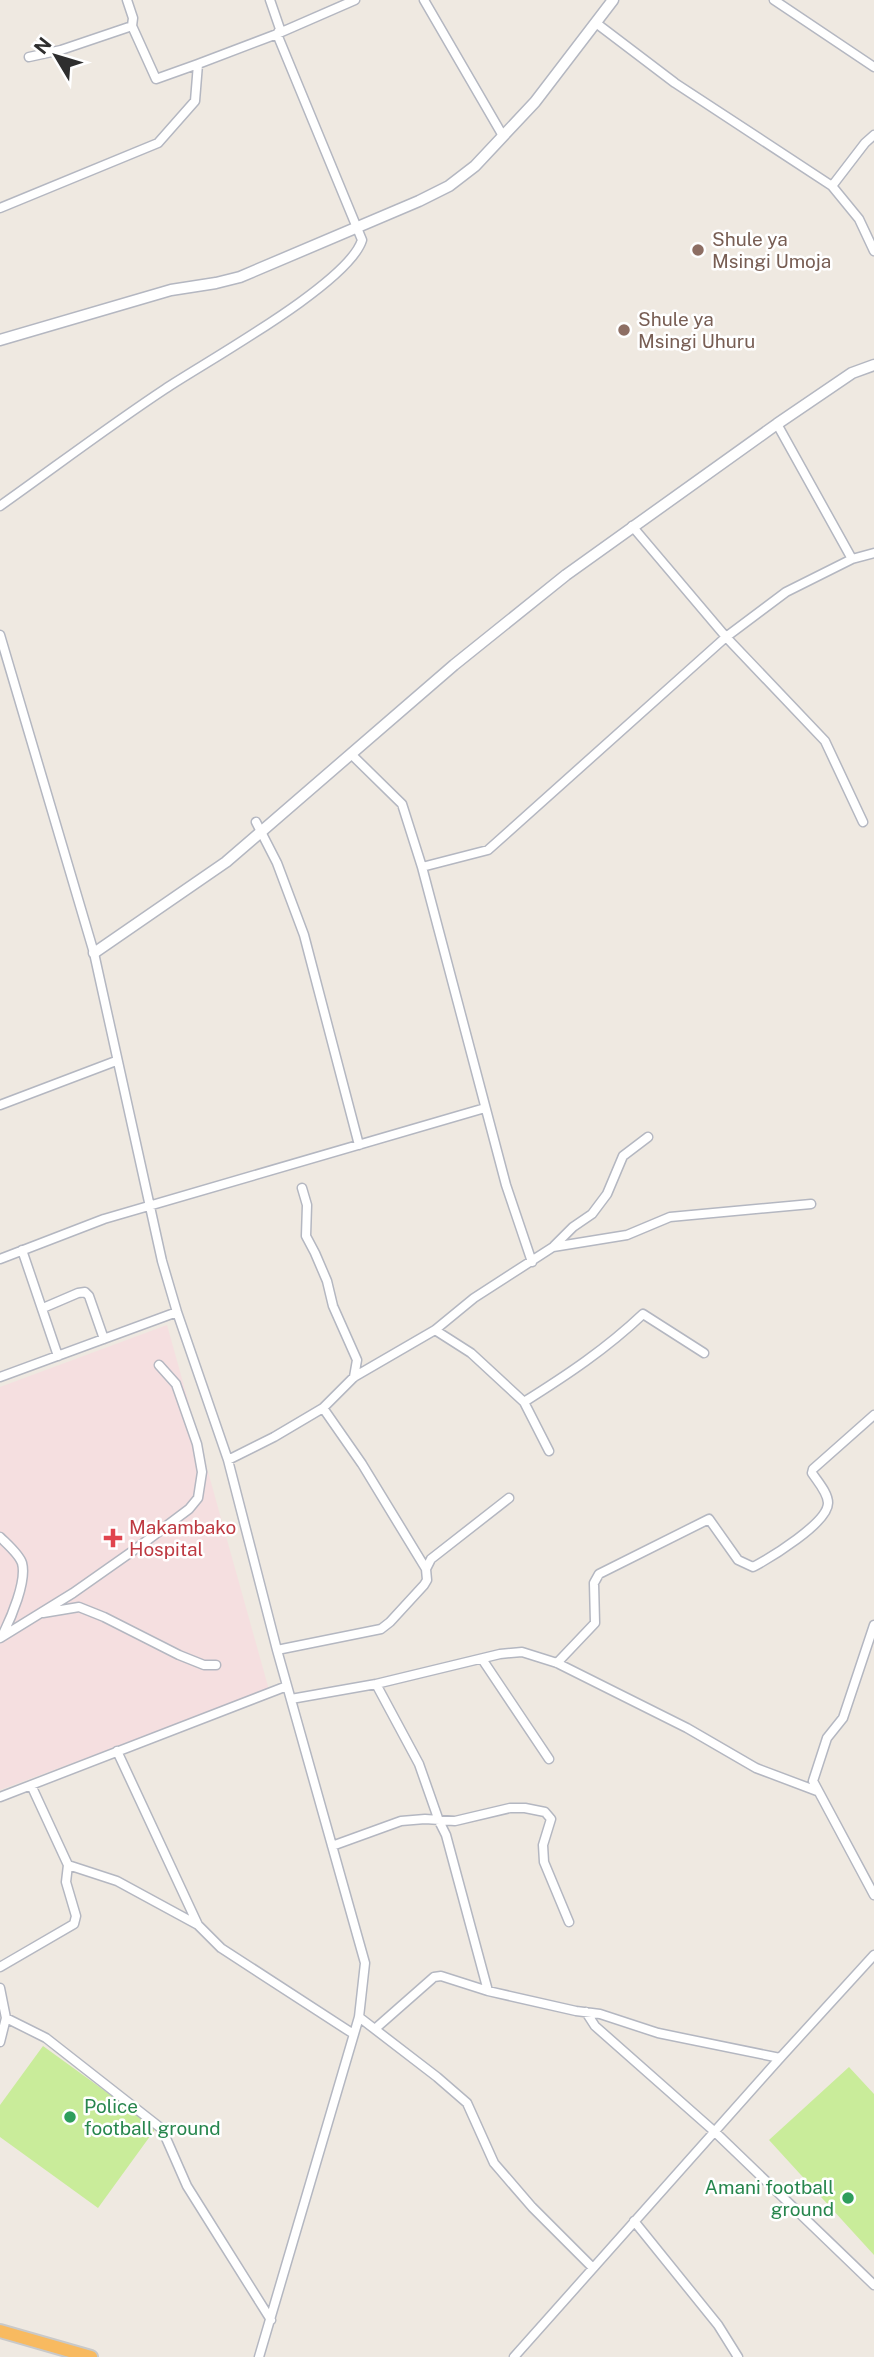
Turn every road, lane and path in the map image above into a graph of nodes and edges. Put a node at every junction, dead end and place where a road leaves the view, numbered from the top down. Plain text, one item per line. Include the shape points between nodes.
1 (127, 0) edge
2 (270, 0) edge
3 (355, 0) edge
4 (424, 0) edge
5 (613, 0) edge
6 (774, 0) edge
7 (596, 23) junction
8 (132, 26) junction
9 (277, 34) junction
10 (29, 57) dead end
11 (198, 64) junction
12 (874, 66) edge
13 (874, 135) edge
14 (503, 136) junction
15 (832, 186) junction
16 (0, 208) edge
17 (355, 227) junction
18 (874, 251) edge
19 (0, 340) edge
20 (874, 365) edge
21 (777, 424) junction
22 (0, 506) edge
23 (632, 526) junction
24 (874, 553) edge
25 (852, 559) junction
26 (0, 635) edge
27 (726, 638) junction
28 (351, 754) junction
29 (863, 822) dead end
30 (258, 827) junction
31 (422, 867) junction
32 (94, 953) junction
33 (117, 1061) junction
34 (0, 1105) edge
35 (485, 1108) junction
36 (648, 1137) dead end
37 (359, 1145) junction
38 (302, 1188) dead end
39 (811, 1204) dead end
40 (149, 1205) junction
41 (553, 1247) junction
42 (22, 1251) junction
43 (0, 1259) edge
44 (532, 1262) junction
45 (43, 1308) junction
46 (177, 1312) junction
47 (435, 1330) junction
48 (103, 1339) junction
49 (704, 1353) dead end
50 (58, 1356) junction
51 (159, 1364) dead end
52 (0, 1377) edge
53 (354, 1377) junction
54 (524, 1402) junction
55 (323, 1408) junction
56 (874, 1415) edge
57 (549, 1451) dead end
58 (228, 1460) junction
59 (509, 1498) dead end
60 (0, 1537) edge
61 (426, 1569) junction
62 (36, 1614) junction
63 (874, 1625) edge
64 (1, 1637) edge
65 (277, 1650) junction
66 (482, 1658) junction
67 (556, 1663) junction
68 (216, 1665) dead end
69 (376, 1684) junction
70 (287, 1686) junction
71 (291, 1699) junction
72 (117, 1751) junction
73 (549, 1759) dead end
74 (31, 1785) junction
75 (817, 1791) junction
76 (0, 1797) edge
77 (439, 1821) junction
78 (332, 1846) junction
79 (68, 1865) junction
80 (874, 1895) edge
81 (569, 1922) dead end
82 (198, 1925) junction
83 (874, 1955) edge
84 (0, 1967) edge
85 (0, 1987) edge
86 (488, 1991) junction
87 (586, 2012) junction
88 (359, 2017) junction
89 (4, 2021) edge
90 (376, 2028) junction
91 (352, 2033) junction
92 (0, 2042) edge
93 (780, 2058) junction
94 (715, 2132) junction
95 (634, 2221) junction
96 (593, 2268) junction
97 (874, 2285) edge
98 (271, 2320) junction
99 (0, 2331) edge
100 (91, 2357) edge
101 (259, 2357) edge
102 (514, 2357) edge
103 (738, 2357) edge

1 - 8 street
2 - 9 street via 280,29
3 - 9 street
4 - 14 street
5 - 7 street
6 - 12 street
7 - 14 street
7 - 15 street via 675,83
8 - 10 street
8 - 11 street via 156,79
9 - 11 street
9 - 17 street
11 - 16 street via 195,101 158,143
13 - 15 street
14 - 17 street via 449,186
15 - 18 street via 859,219
17 - 19 street via 240,276 171,290
17 - 22 street via 362,240 359,249 292,309 163,390
20 - 21 street via 852,373
21 - 23 street
21 - 25 street
23 - 27 street
23 - 28 street via 454,664
24 - 25 street
25 - 27 street via 786,592
26 - 32 street
27 - 29 street via 825,741
27 - 31 street via 488,850
28 - 30 street
28 - 31 street via 402,804
30 - 32 street via 226,862
30 - 37 street via 277,863 304,936
31 - 35 street
32 - 33 street
33 - 34 street
33 - 40 street
35 - 37 street
35 - 44 street
36 - 41 street via 623,1157 607,1194 592,1214
37 - 40 street
38 - 53 street via 307,1205 306,1236 357,1360
39 - 41 street via 670,1217 627,1235
40 - 42 street
40 - 46 street
41 - 44 street
42 - 43 street
42 - 45 street
44 - 47 street via 474,1298
45 - 48 street via 85,1292
45 - 50 street
46 - 48 street
46 - 58 street
47 - 53 street
47 - 54 street via 471,1353
48 - 50 street
49 - 54 street via 643,1314 580,1367
50 - 52 street
51 - 62 street via 176,1384 197,1444 202,1472 198,1498 137,1548
53 - 55 street
54 - 57 street
55 - 58 street
55 - 61 street
56 - 67 street via 813,1469 828,1505 806,1531 753,1567 738,1560 709,1519 598,1574 595,1622
58 - 65 street
59 - 61 street via 431,1559
60 - 64 street via 22,1561 23,1575
61 - 65 street via 428,1580 381,1629
62 - 64 street
62 - 68 street via 79,1607 179,1655
63 - 75 street via 843,1718 827,1738 813,1781
65 - 70 street
66 - 67 street via 522,1652
66 - 69 street
66 - 73 street
67 - 75 street via 756,1768
69 - 71 street
69 - 77 street via 419,1764
70 - 71 street
70 - 72 street
71 - 78 street
72 - 74 street
72 - 82 street
74 - 76 street
74 - 79 street
75 - 80 street
77 - 78 street via 401,1821
77 - 81 street via 510,1808 550,1815 544,1862
77 - 86 street
78 - 88 street via 365,1964
79 - 82 street via 117,1881
79 - 84 street via 66,1882 75,1924
82 - 91 street via 221,1948
83 - 93 street
85 - 89 street
86 - 87 street
86 - 90 street via 434,1977
87 - 93 street via 658,2034
87 - 94 street via 595,2026
88 - 90 street
88 - 91 street
89 - 92 street
89 - 98 street via 47,2038 162,2129 187,2186
90 - 96 street via 467,2103 494,2163
91 - 98 street
93 - 94 street
94 - 95 street
94 - 97 street
95 - 96 street
95 - 103 street via 718,2325
96 - 102 street
98 - 101 street
99 - 100 highway

